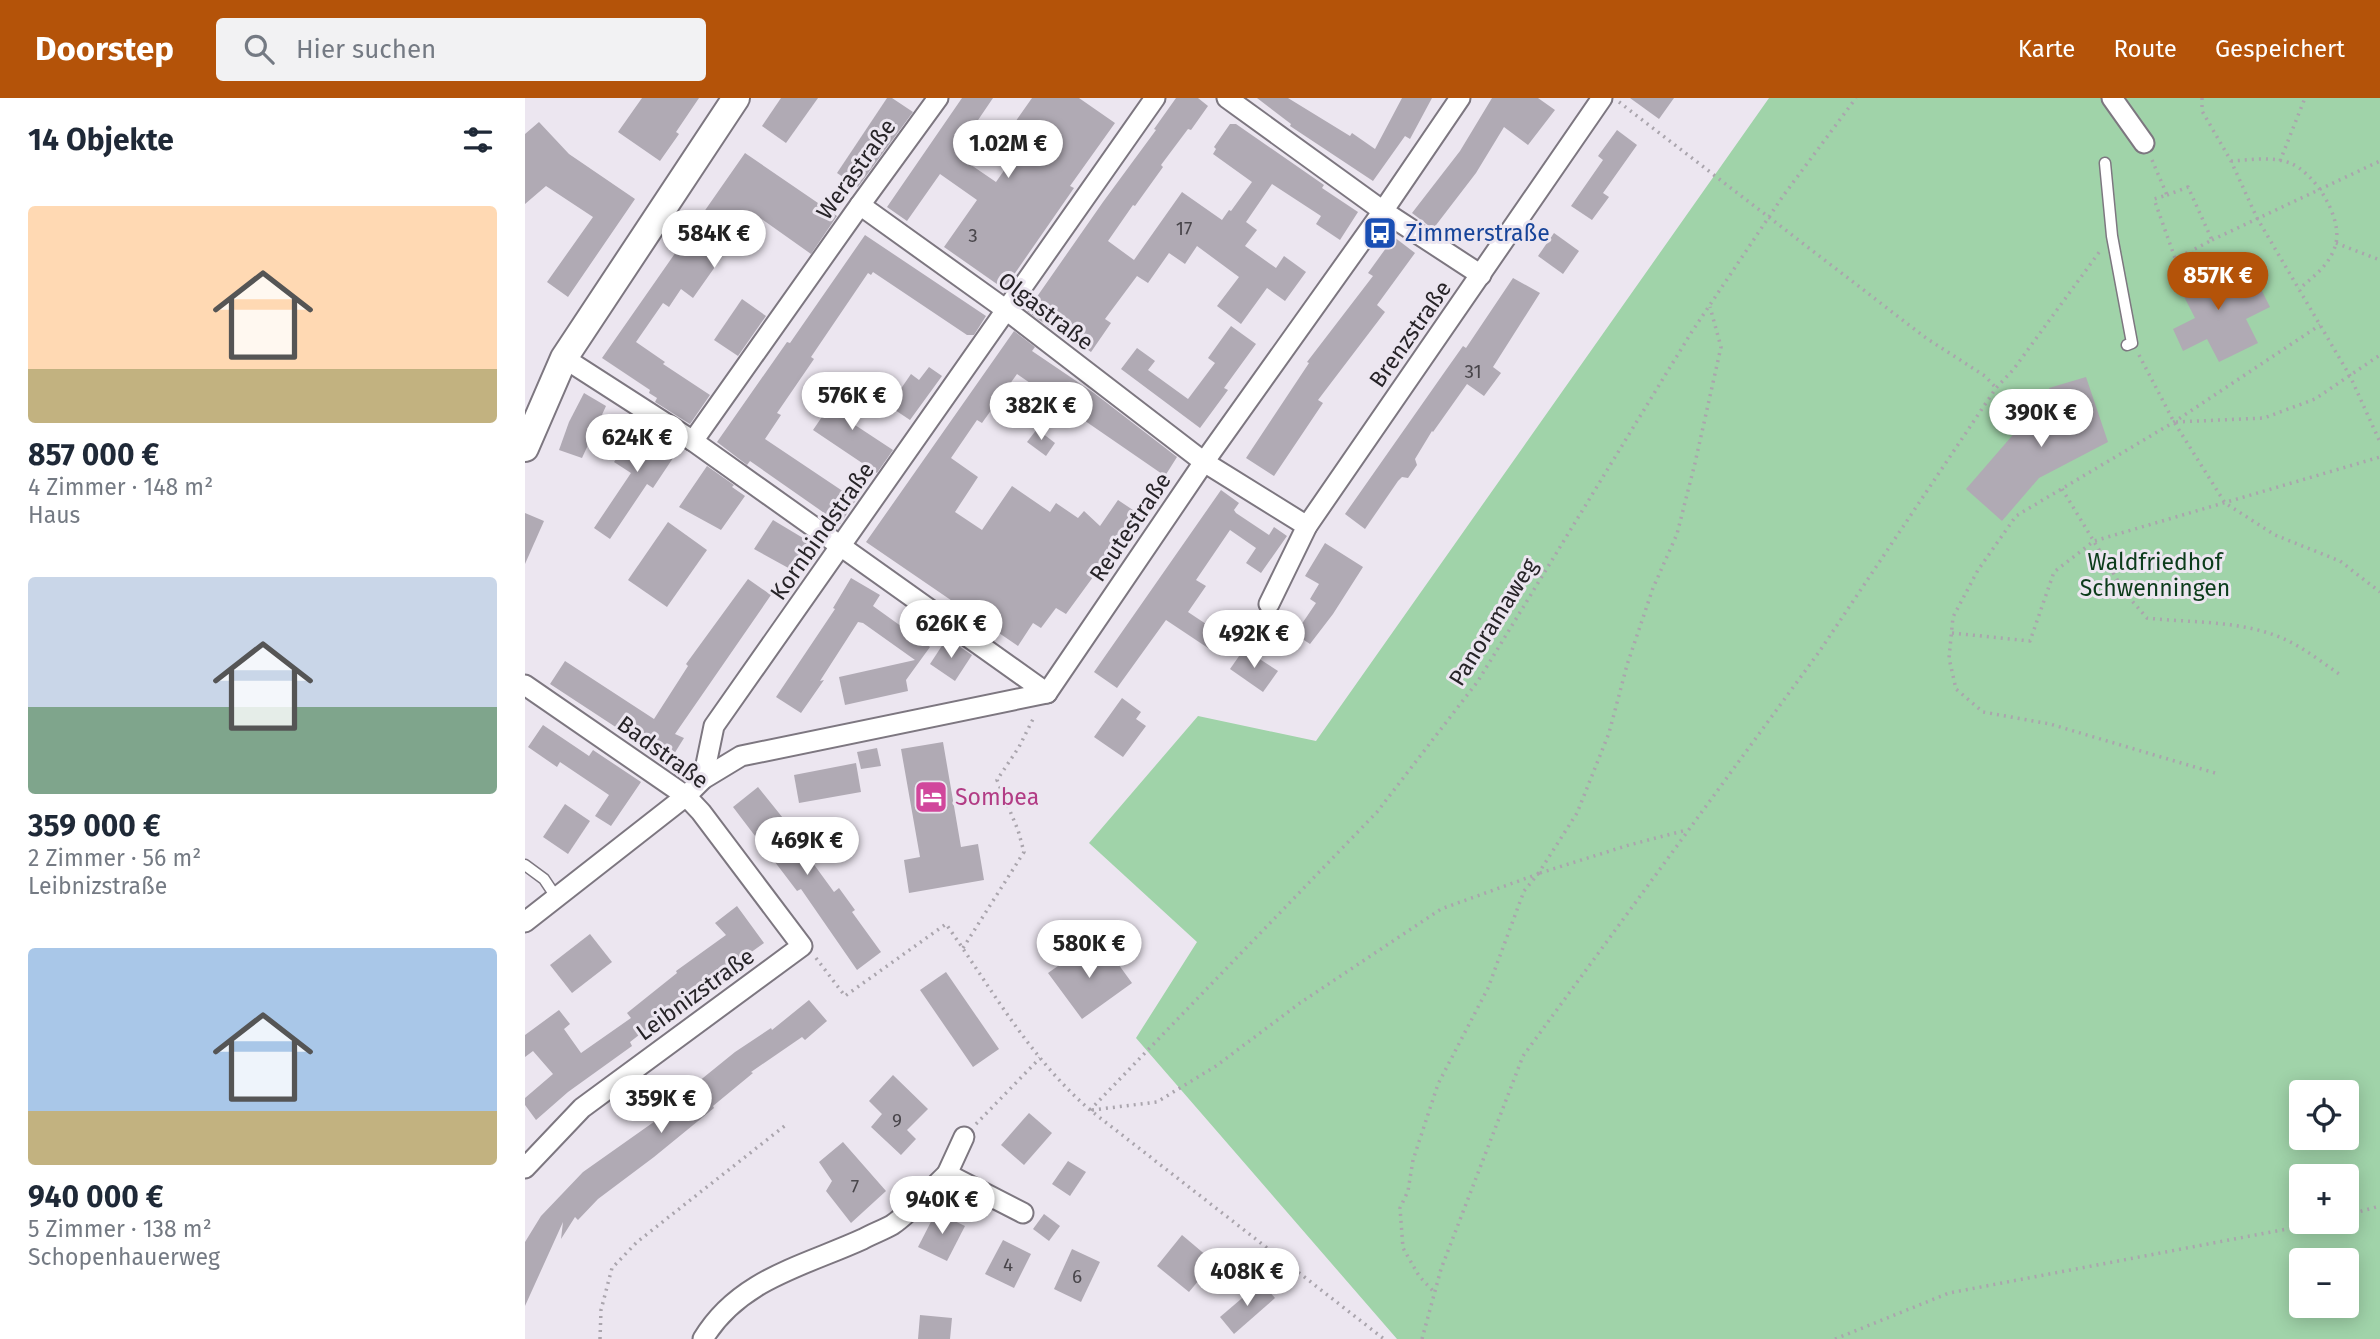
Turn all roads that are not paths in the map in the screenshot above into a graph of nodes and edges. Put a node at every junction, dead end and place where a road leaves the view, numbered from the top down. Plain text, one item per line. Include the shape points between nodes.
1 (736, 98) edge
2 (938, 98) edge
3 (1155, 98) edge
4 (1227, 98) edge
5 (1460, 98) edge
6 (1602, 98) edge
7 (2112, 98) edge
8 (2144, 143) road end
9 (2105, 163) dead end
10 (860, 205) junction
11 (1383, 211) junction
12 (1481, 275) junction
13 (1005, 309) junction
14 (2130, 344) road end
15 (564, 358) junction
16 (692, 442) junction
17 (525, 448) edge
18 (1204, 462) junction
19 (1307, 526) junction
20 (842, 546) junction
21 (1269, 604) dead end
22 (525, 685) edge
23 (1047, 693) junction
24 (703, 779) junction
25 (686, 796) junction
26 (525, 865) edge
27 (557, 897) junction
28 (525, 922) edge
29 (808, 951) joint
30 (964, 1137) road end
31 (525, 1168) edge
32 (947, 1174) junction
33 (1023, 1213) dead end
34 (703, 1339) edge

1 - 15 main road
2 - 10 street, Werastraße
3 - 13 street, Kornbindstraße
4 - 11 street
5 - 11 street, Reutestraße
6 - 12 street, Brenzstraße
7 - 8 street
9 - 14 lane
10 - 13 street, Olgastraße
10 - 16 street, Werastraße
11 - 12 street
11 - 18 street, Reutestraße
12 - 19 street, Brenzstraße
13 - 18 street, Olgastraße
13 - 20 street, Kornbindstraße
15 - 16 street
15 - 17 main road
16 - 20 street
18 - 19 street, Olgastraße
18 - 23 street, Reutestraße
19 - 21 street, Brenzstraße
20 - 23 street
20 - 24 street, Kornbindstraße via 714,726
22 - 25 street, Badstraße
23 - 24 street via 741,756
24 - 25 street
25 - 27 street
25 - 29 street, Badstraße
26 - 27 lane via 544,879
27 - 28 street
29 - 31 street, Leibnizstraße via 582,1108
30 - 32 street
32 - 33 street
32 - 34 street via 892,1224 747,1291 713,1322

